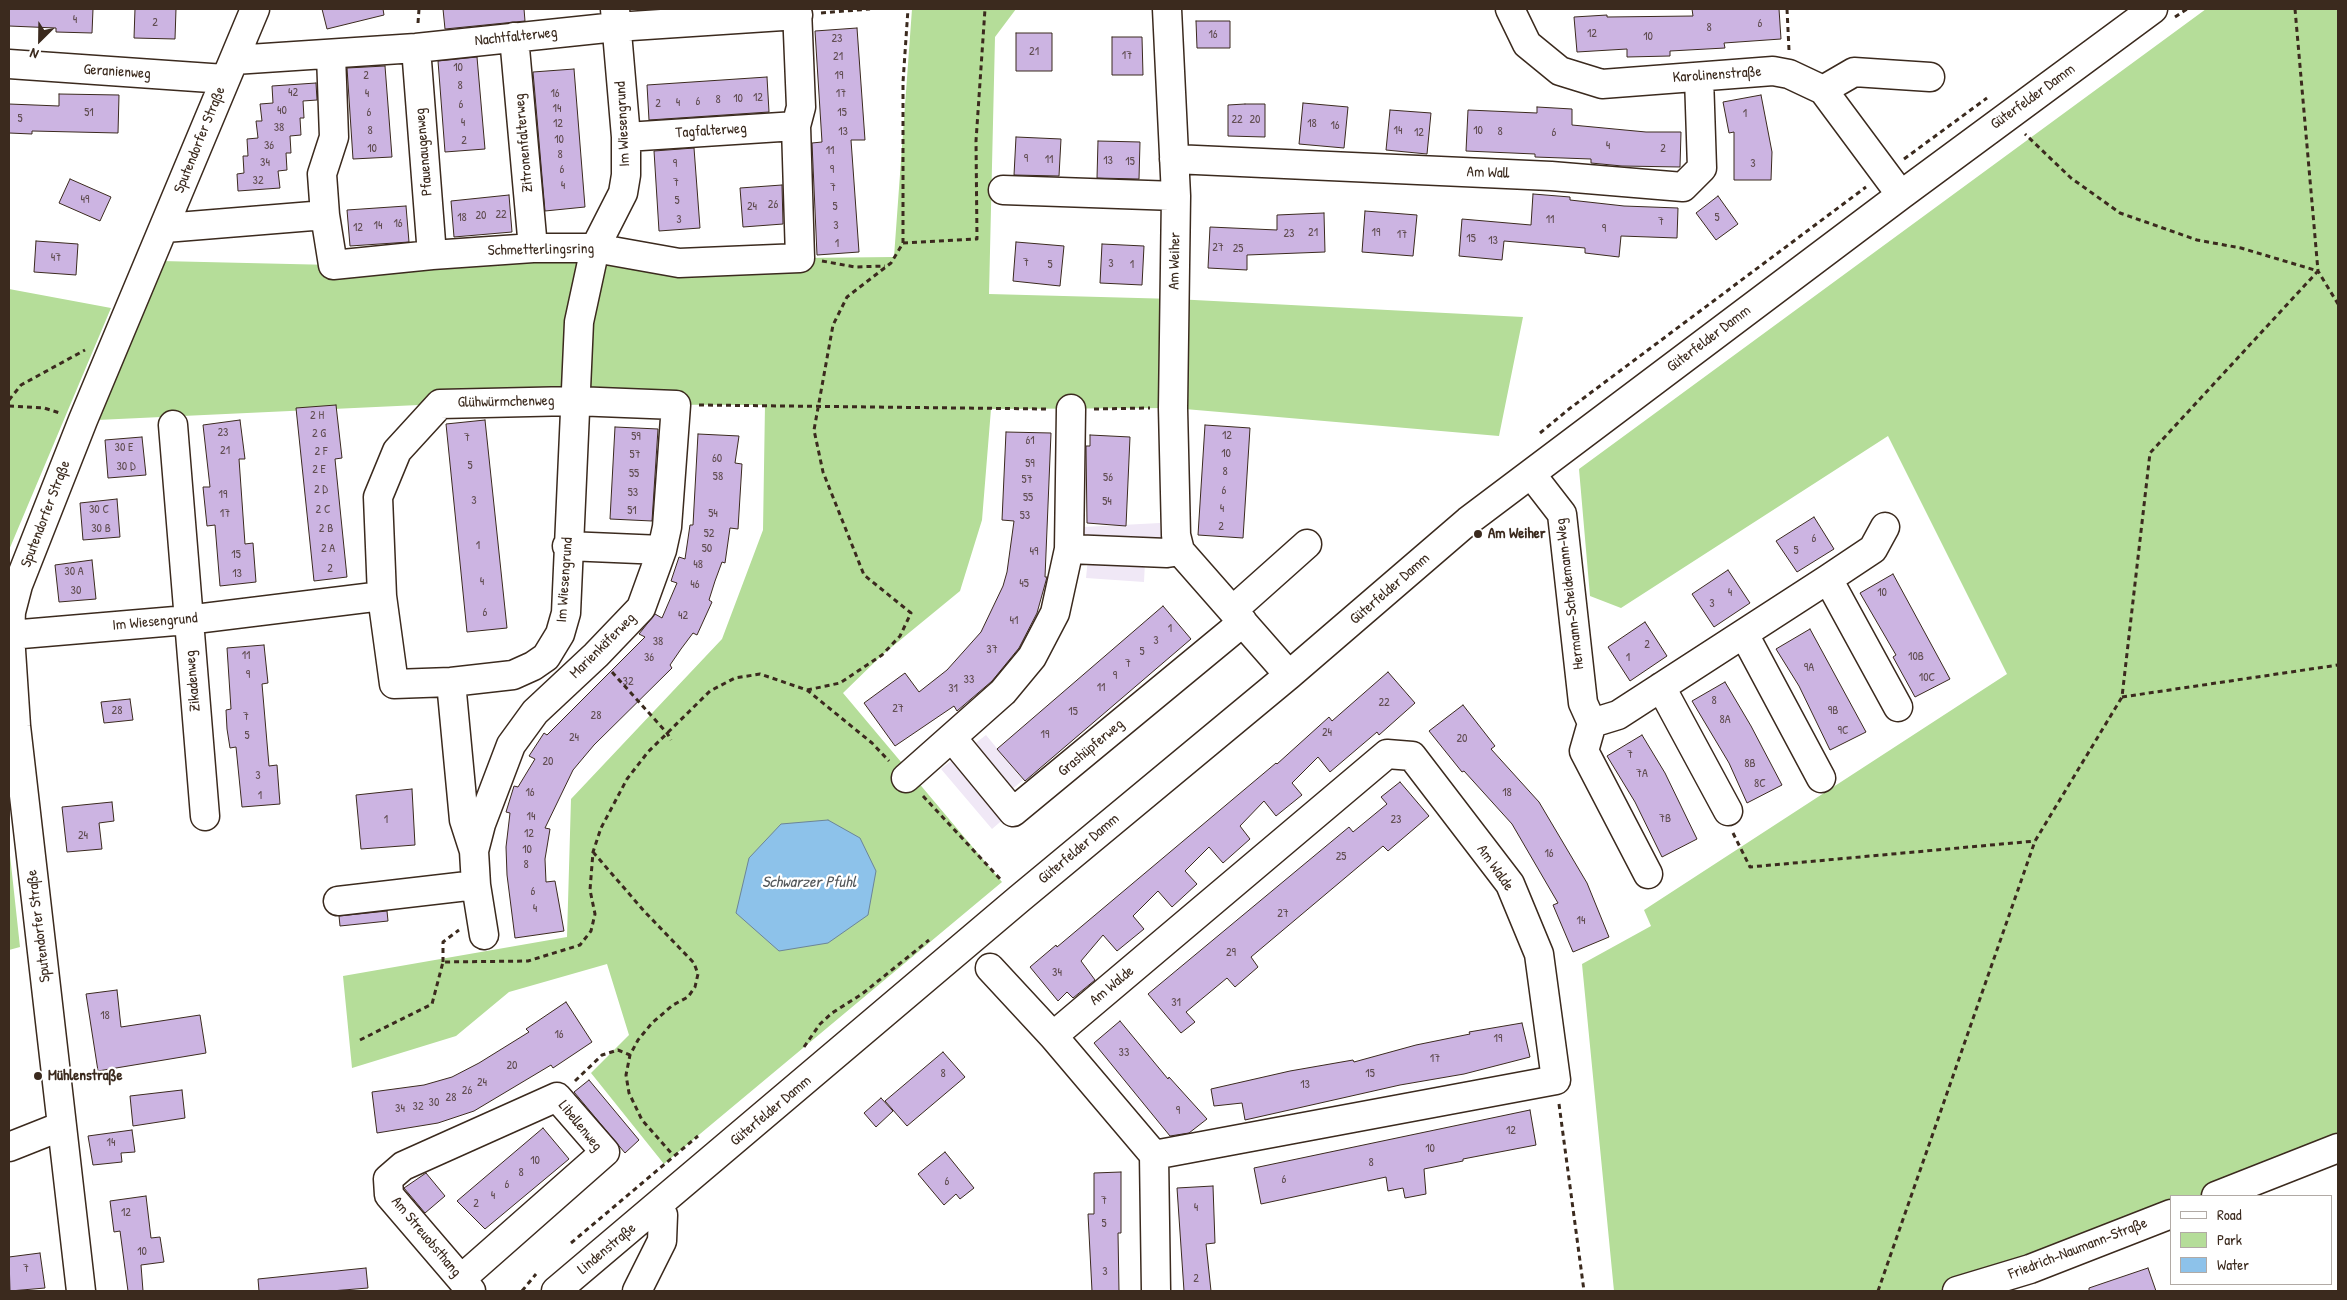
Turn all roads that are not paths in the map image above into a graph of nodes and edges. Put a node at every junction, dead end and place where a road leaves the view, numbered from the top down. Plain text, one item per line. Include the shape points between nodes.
1 (255, 9) edge
2 (1155, 9) edge
3 (1167, 9) edge
4 (1510, 9) edge
5 (797, 12) edge
6 (2163, 14) edge
7 (615, 18) edge
8 (514, 37) junction
9 (416, 48) junction
10 (330, 54) junction
11 (9, 64) edge
12 (229, 70) junction
13 (1699, 77) junction
14 (1930, 77) dead end
15 (1823, 90) junction
16 (796, 126) junction
17 (626, 137) junction
18 (1174, 160) junction
19 (1003, 190) dead end
20 (1900, 195) junction
21 (1176, 196) junction
22 (325, 215) junction
23 (165, 228) junction
24 (533, 248) junction
25 (595, 248) junction
26 (432, 255) junction
27 (574, 401) junction
28 (1071, 409) road end
29 (173, 425) dead end
30 (1531, 474) junction
31 (1885, 527) dead end
32 (1307, 544) dead end
33 (567, 546) junction
34 (1069, 549) junction
35 (662, 550) junction
36 (1180, 551) junction
37 (1828, 579) junction
38 (382, 596) junction
39 (1238, 616) junction
40 (187, 620) junction
41 (1744, 634) junction
42 (10, 635) junction
43 (533, 666) junction
44 (1289, 675) junction
45 (451, 682) junction
46 (1662, 687) junction
47 (557, 691) junction
48 (1898, 707) dead end
49 (1592, 723) junction
50 (952, 738) junction
51 (906, 778) road end
52 (1821, 778) dead end
53 (1728, 811) road end
54 (204, 816) dead end
55 (474, 852) junction
56 (1648, 874) dead end
57 (476, 885) junction
58 (338, 901) dead end
59 (482, 923) road end
60 (990, 968) dead end
61 (1054, 1036) junction
62 (62, 1126) junction
63 (9, 1147) edge
64 (2338, 1148) edge
65 (1154, 1155) junction
66 (388, 1179) joint
67 (2219, 1195) edge
68 (657, 1208) junction
69 (2170, 1214) edge
70 (466, 1285) edge
71 (80, 1291) edge
72 (556, 1291) edge
73 (637, 1291) edge
74 (1156, 1291) edge
75 (1957, 1291) edge

1 - 12 street, Sputendorfer Straße
2 - 3 street, Am Weiher
3 - 18 street, Am Weiher
4 - 13 street, Karolinenstraße via 1527,44 1560,70 1602,84
5 - 7 street, Nachtfalterweg
5 - 16 street via 801,107
6 - 20 street, Güterfelder Damm via 2007,116
7 - 8 street, Nachtfalterweg
7 - 17 street, Im Wiesengrund
8 - 9 street, Nachtfalterweg
8 - 24 street, Zitronenfalterweg
9 - 10 street, Nachtfalterweg
9 - 26 street, Pfauenaugenweg
10 - 12 street, Nachtfalterweg
10 - 22 street, Schmetterlingsring via 334,137 322,174
11 - 12 street, Geranienweg
12 - 23 street, Sputendorfer Straße
13 - 15 street, Karolinenstraße via 1773,71 1790,74
13 - 18 street, Am Wall via 1702,168 1683,188 1551,176
14 - 15 street via 1854,72
15 - 20 street, Karolinenstraße
16 - 17 street, Tagfalterweg
16 - 25 street, Schmetterlingsring via 800,258 679,263
17 - 25 street, Im Wiesengrund via 623,193
18 - 21 street, Am Weiher
19 - 21 street
20 - 30 street, Güterfelder Damm
21 - 36 street, Am Weiher via 1173,408 1176,535
22 - 23 street
22 - 26 street, Schmetterlingsring via 333,265
23 - 42 street, Sputendorfer Straße via 82,420 18,585 11,612
24 - 25 street, Schmetterlingsring
24 - 26 street, Schmetterlingsring
25 - 27 street, Im Wiesengrund via 579,322
27 - 33 street, Im Wiesengrund
27 - 35 street, Marienkäferweg via 676,405 667,527
27 - 38 street, Glühwürmchenweg via 440,404 397,451 378,497
28 - 34 street
29 - 40 street, Zikadenweg
30 - 44 street, Güterfelder Damm via 1468,521
30 - 49 street, Hermann-Scheidemann-Weg via 1562,514 1583,703
31 - 37 street via 1873,549
32 - 39 street
33 - 35 street
33 - 43 street, Im Wiesengrund via 566,613 560,634 546,657
34 - 36 street
34 - 50 street via 1055,613 1032,657 1003,692
35 - 47 street, Marienkäferweg via 641,608
36 - 39 street
37 - 41 street
37 - 48 street
38 - 40 street, Im Wiesengrund
38 - 45 street, Im Wiesengrund via 394,684
39 - 44 street
39 - 50 street, Grashüpferweg via 1013,812
40 - 42 street, Im Wiesengrund
40 - 54 street, Zikadenweg
41 - 46 street
41 - 52 street
42 - 62 street, Sputendorfer Straße via 16,726
43 - 45 street, Im Wiesengrund via 513,675
43 - 47 street
44 - 68 street, Güterfelder Damm via 1019,899
45 - 55 street via 464,820
46 - 49 street via 1618,715
46 - 53 street
47 - 55 street, Marienkäferweg via 535,712 511,746 481,824
49 - 56 street via 1584,751
50 - 51 street
55 - 57 street, Marienkäferweg
57 - 58 street
57 - 59 street, Marienkäferweg
60 - 61 street
61 - 65 street
61 - 65 street, Am Walde via 1386,754 1412,756 1510,884 1539,954 1556,1080
62 - 63 street
62 - 71 street, Sputendorfer Straße
64 - 67 street
65 - 74 street
66 - 70 street, Am Streuobsthang via 389,1195
66 - 70 street, Libellenweg via 403,1166 557,1097 605,1152
68 - 72 street, Lindenstraße
68 - 73 street via 663,1215 662,1241
69 - 75 street, Friedrich-Naumann-Straße via 2030,1269

